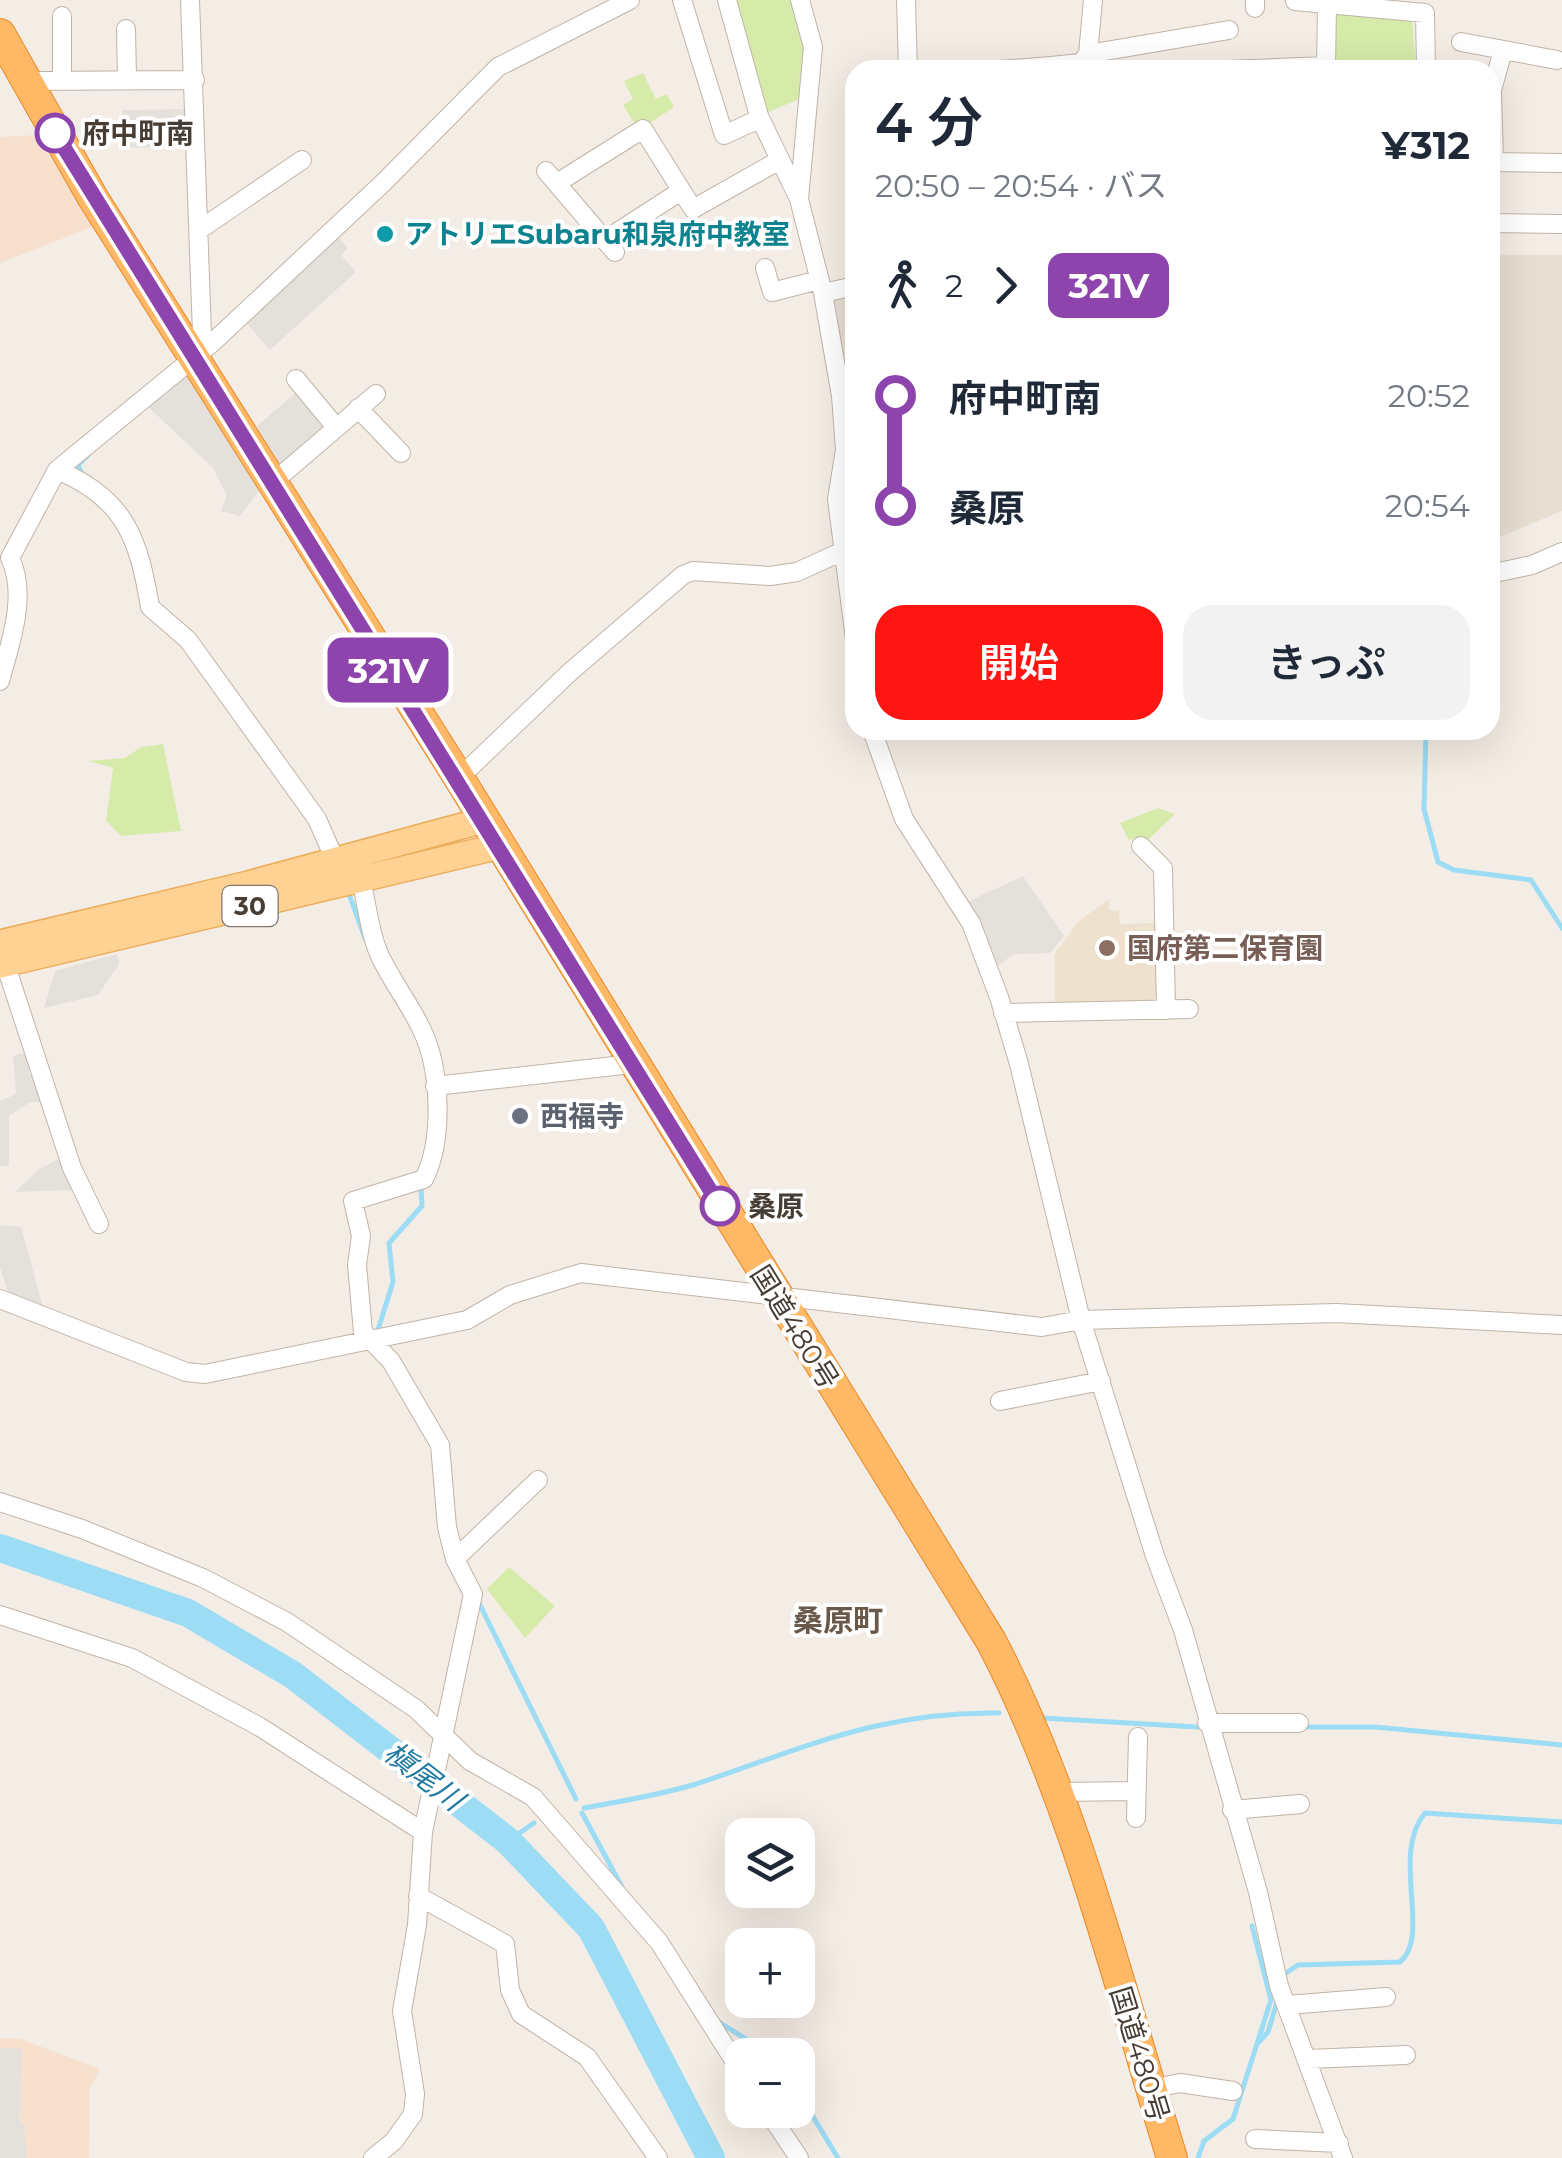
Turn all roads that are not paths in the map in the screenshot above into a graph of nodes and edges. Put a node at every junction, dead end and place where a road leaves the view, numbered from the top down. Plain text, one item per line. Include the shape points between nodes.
1 (190, 0) edge
2 (630, 0) edge
3 (682, 0) edge
4 (727, 0) edge
5 (800, 0) edge
6 (906, 0) edge
7 (1093, 0) edge
8 (1295, 1) edge
9 (1327, 4) junction
10 (62, 16) dead end
11 (126, 29) dead end
12 (1229, 30) dead end
13 (0, 34) edge
14 (1461, 42) dead end
15 (1503, 50) junction
16 (1088, 54) junction
17 (908, 60) edge
18 (1083, 60) edge
19 (1326, 60) edge
20 (1426, 60) edge
21 (1499, 60) edge
22 (1547, 63) dead end
23 (62, 80) junction
24 (127, 80) junction
25 (196, 80) junction
26 (24, 81) junction
27 (760, 119) junction
28 (302, 160) dead end
29 (778, 161) junction
30 (1500, 162) edge
31 (1562, 162) edge
32 (681, 191) junction
33 (799, 198) junction
34 (1500, 223) edge
35 (1562, 224) edge
36 (199, 230) junction
37 (765, 268) dead end
38 (821, 286) junction
39 (845, 286) edge
40 (200, 352) junction
41 (296, 379) dead end
42 (376, 394) dead end
43 (358, 408) junction
44 (845, 423) edge
45 (335, 426) junction
46 (401, 454) dead end
47 (845, 469) edge
48 (57, 470) junction
49 (271, 484) junction
50 (843, 551) junction
51 (1562, 552) edge
52 (5, 565) edge
53 (845, 566) edge
54 (1500, 572) edge
55 (0, 682) edge
56 (876, 740) edge
57 (459, 778) junction
58 (492, 833) junction
59 (1140, 846) dead end
60 (335, 860) junction
61 (362, 879) junction
62 (2, 957) edge
63 (1166, 1010) junction
64 (1189, 1010) dead end
65 (1003, 1014) junction
66 (632, 1064) junction
67 (435, 1086) junction
68 (99, 1224) dead end
69 (775, 1296) junction
70 (0, 1300) edge
71 (1081, 1320) junction
72 (1562, 1326) edge
73 (374, 1339) junction
74 (1101, 1381) junction
75 (1000, 1401) dead end
76 (538, 1480) dead end
77 (0, 1502) edge
78 (455, 1558) junction
79 (0, 1615) edge
80 (1207, 1723) junction
81 (1300, 1723) dead end
82 (442, 1736) junction
83 (1138, 1736) dead end
84 (1136, 1791) junction
85 (1057, 1792) junction
86 (1300, 1804) dead end
87 (1232, 1810) junction
88 (1136, 1818) dead end
89 (422, 1832) junction
90 (418, 1896) junction
91 (1386, 1997) dead end
92 (1288, 2005) junction
93 (725, 2046) edge
94 (1406, 2056) dead end
95 (1308, 2059) junction
96 (1151, 2090) junction
97 (1233, 2091) dead end
98 (780, 2128) edge
99 (1255, 2138) dead end
100 (1341, 2150) edge
101 (374, 2158) edge
102 (658, 2158) edge
103 (799, 2158) edge
104 (1172, 2158) edge

1 - 25 street
2 - 40 street via 498,67
3 - 27 street via 724,135
4 - 27 street
5 - 33 street via 813,46
6 - 17 street
7 - 16 street
8 - 9 street
9 - 19 street
9 - 20 street via 1425,13
10 - 23 street
11 - 24 street
12 - 16 street
13 - 26 highway, 国道480号
14 - 15 street
15 - 21 street
15 - 22 street
16 - 18 street
23 - 24 street
23 - 26 street
24 - 25 street
25 - 36 street
26 - 40 highway, 国道480号
27 - 29 street
28 - 36 street
29 - 32 street via 692,209
29 - 33 street
30 - 31 street
32 - 32 street via 643,128 551,177 610,246
33 - 38 street
34 - 35 street
36 - 40 street
37 - 38 street via 772,292
38 - 39 street
38 - 44 street
40 - 48 street
40 - 49 highway, 国道480号
41 - 45 street
42 - 43 street
43 - 45 street
43 - 46 street
45 - 49 street
47 - 50 street via 836,499
48 - 52 street
48 - 60 street via 108,503 132,529 150,607 199,655 317,819
49 - 57 highway, 国道480号
50 - 53 street
50 - 57 street via 797,572 683,575
51 - 54 street
52 - 55 street via 16,572 17,597
56 - 65 street via 904,818 971,923
57 - 58 highway, 国道480号
58 - 60 main road, 30
58 - 61 main road, 30
58 - 66 highway, 国道480号
59 - 63 street via 1162,868
60 - 62 main road, 30
61 - 62 main road, 30
61 - 67 street via 375,944 424,1032
62 - 68 street via 72,1168
63 - 64 street
63 - 65 street
65 - 71 street
66 - 67 street
66 - 69 highway, 国道480号
67 - 73 street via 433,1161 420,1181 353,1201 363,1332
69 - 71 street via 1042,1327
69 - 73 street via 581,1273 510,1295 467,1320
69 - 85 highway, 国道480号 via 992,1642 1029,1712
70 - 73 street via 205,1374
71 - 72 street via 1336,1313
71 - 74 street
73 - 78 street via 418,1400 440,1445
74 - 75 street
74 - 80 street
76 - 78 street
77 - 82 street via 203,1578 287,1622 416,1708
78 - 82 street via 473,1594
79 - 89 street via 88,1640 161,1672
80 - 81 street
80 - 87 street
82 - 89 street
82 - 93 street via 470,1761 533,1797 600,1868 658,1942
83 - 84 street
84 - 85 street
84 - 88 street
85 - 96 highway, 国道480号
86 - 87 street via 1283,1814
87 - 92 street
89 - 90 street
90 - 101 street via 402,2011 414,2114
90 - 102 street via 505,1944 510,1990 521,2014 586,2057
91 - 92 street via 1334,2008
92 - 95 street
94 - 95 street
95 - 100 street
96 - 97 street via 1180,2083
96 - 104 highway, 国道480号
98 - 103 street
99 - 100 street

